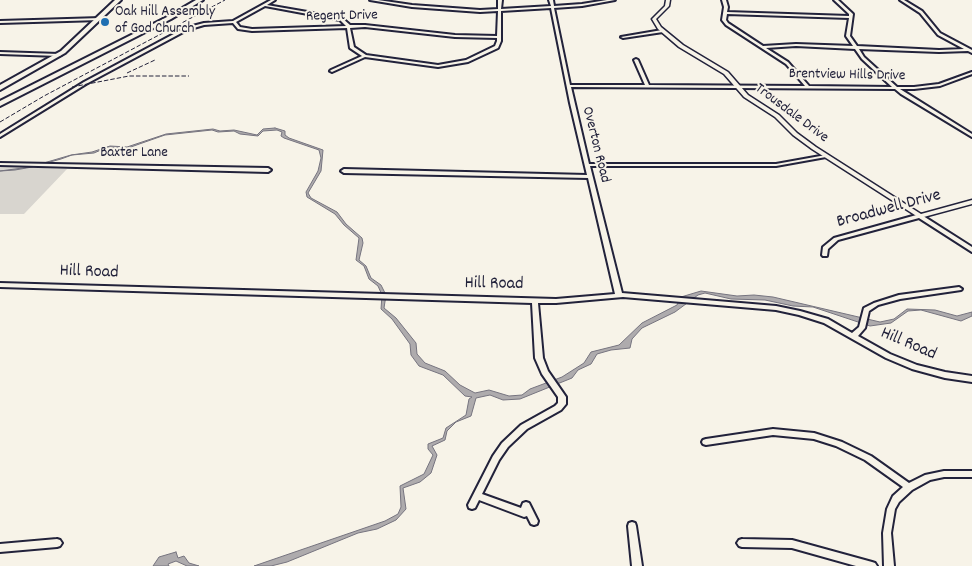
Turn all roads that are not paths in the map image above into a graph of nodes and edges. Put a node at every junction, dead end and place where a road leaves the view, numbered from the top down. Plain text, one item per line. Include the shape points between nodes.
1 (118, 0) edge
2 (189, 0) edge
3 (200, 0) edge
4 (273, 0) edge
5 (372, 0) edge
6 (405, 0) edge
7 (500, 0) edge
8 (613, 0) edge
9 (668, 0) edge
10 (724, 0) edge
11 (836, 0) edge
12 (902, 0) edge
13 (551, 3) edge
14 (264, 5) junction
15 (399, 5) junction
16 (500, 10) junction
17 (726, 13) junction
18 (851, 16) junction
19 (100, 18) junction
20 (0, 22) edge
21 (234, 22) junction
22 (348, 26) junction
23 (662, 31) junction
24 (623, 36) dead end
25 (499, 37) junction
26 (764, 47) junction
27 (854, 47) junction
28 (970, 51) edge
29 (0, 53) edge
30 (60, 55) junction
31 (365, 56) junction
32 (636, 60) dead end
33 (332, 71) dead end
34 (972, 73) edge
35 (569, 86) junction
36 (647, 86) junction
37 (737, 86) junction
38 (808, 87) junction
39 (0, 88) edge
40 (897, 88) junction
41 (0, 96) edge
42 (0, 104) edge
43 (0, 136) edge
44 (972, 136) edge
45 (826, 156) junction
46 (0, 164) edge
47 (587, 165) junction
48 (268, 170) dead end
49 (344, 171) dead end
50 (590, 177) junction
51 (972, 202) edge
52 (920, 216) junction
53 (972, 250) edge
54 (825, 256) dead end
55 (0, 285) edge
56 (959, 289) dead end
57 (618, 295) junction
58 (535, 301) junction
59 (853, 336) junction
60 (972, 379) edge
61 (706, 442) dead end
62 (972, 474) edge
63 (909, 487) junction
64 (477, 496) junction
65 (472, 505) dead end
66 (534, 521) dead end
67 (632, 526) dead end
68 (57, 543) dead end
69 (742, 543) dead end
70 (0, 548) edge
71 (637, 566) edge
72 (872, 566) edge
73 (889, 566) edge

1 - 19 main road
2 - 41 highway
3 - 42 highway
4 - 14 street
5 - 15 street
6 - 15 street
7 - 16 street
8 - 13 street
9 - 23 street via 667,6 654,20
10 - 17 street
11 - 18 street
12 - 28 street via 921,12 939,34
13 - 16 street
13 - 35 street, Overton Road
14 - 21 street
14 - 22 street via 336,17
15 - 16 street
16 - 25 street
17 - 18 street
17 - 26 street via 724,20 727,24
18 - 27 street via 848,33
19 - 20 street
19 - 30 main road
21 - 22 street, Regent Drive via 239,28 255,30
21 - 43 street via 204,24 183,30 85,83
22 - 25 street, Regent Drive
22 - 31 street via 351,47
23 - 24 street
23 - 37 street, Trousdale Drive via 726,73
25 - 31 street via 497,46 490,52 448,65 421,65
26 - 27 street
26 - 38 street via 791,67
27 - 28 street
27 - 40 street
29 - 30 street
30 - 39 main road
31 - 33 street
32 - 36 street
34 - 40 street, Brentview Hills Drive via 935,86
35 - 36 street, Brentview Hills Drive
35 - 47 street, Overton Road
36 - 37 street, Brentview Hills Drive
37 - 38 street, Brentview Hills Drive
37 - 45 street, Trousdale Drive
38 - 40 street, Brentview Hills Drive
40 - 44 street
45 - 47 street via 776,165
45 - 52 street, Trousdale Drive
46 - 48 street, Baxter Lane
47 - 50 street, Overton Road
49 - 50 street
50 - 57 street, Overton Road
51 - 52 street, Broadwell Drive
52 - 53 street
52 - 54 street, Broadwell Drive via 836,239 825,248
55 - 58 street, Hill Road
56 - 59 street via 884,301 868,309 861,330
57 - 58 street, Hill Road
57 - 59 street, Hill Road via 794,311 821,319
58 - 64 street via 538,352 549,378 562,397 562,404 524,427 511,439 496,458
59 - 60 street, Hill Road via 905,364 945,376
61 - 63 street via 765,432 814,436 868,458
62 - 63 street via 933,476
63 - 73 street via 890,509 887,534
64 - 65 street
64 - 66 street via 524,513 526,506
67 - 71 street
68 - 70 street
69 - 72 street via 792,544

